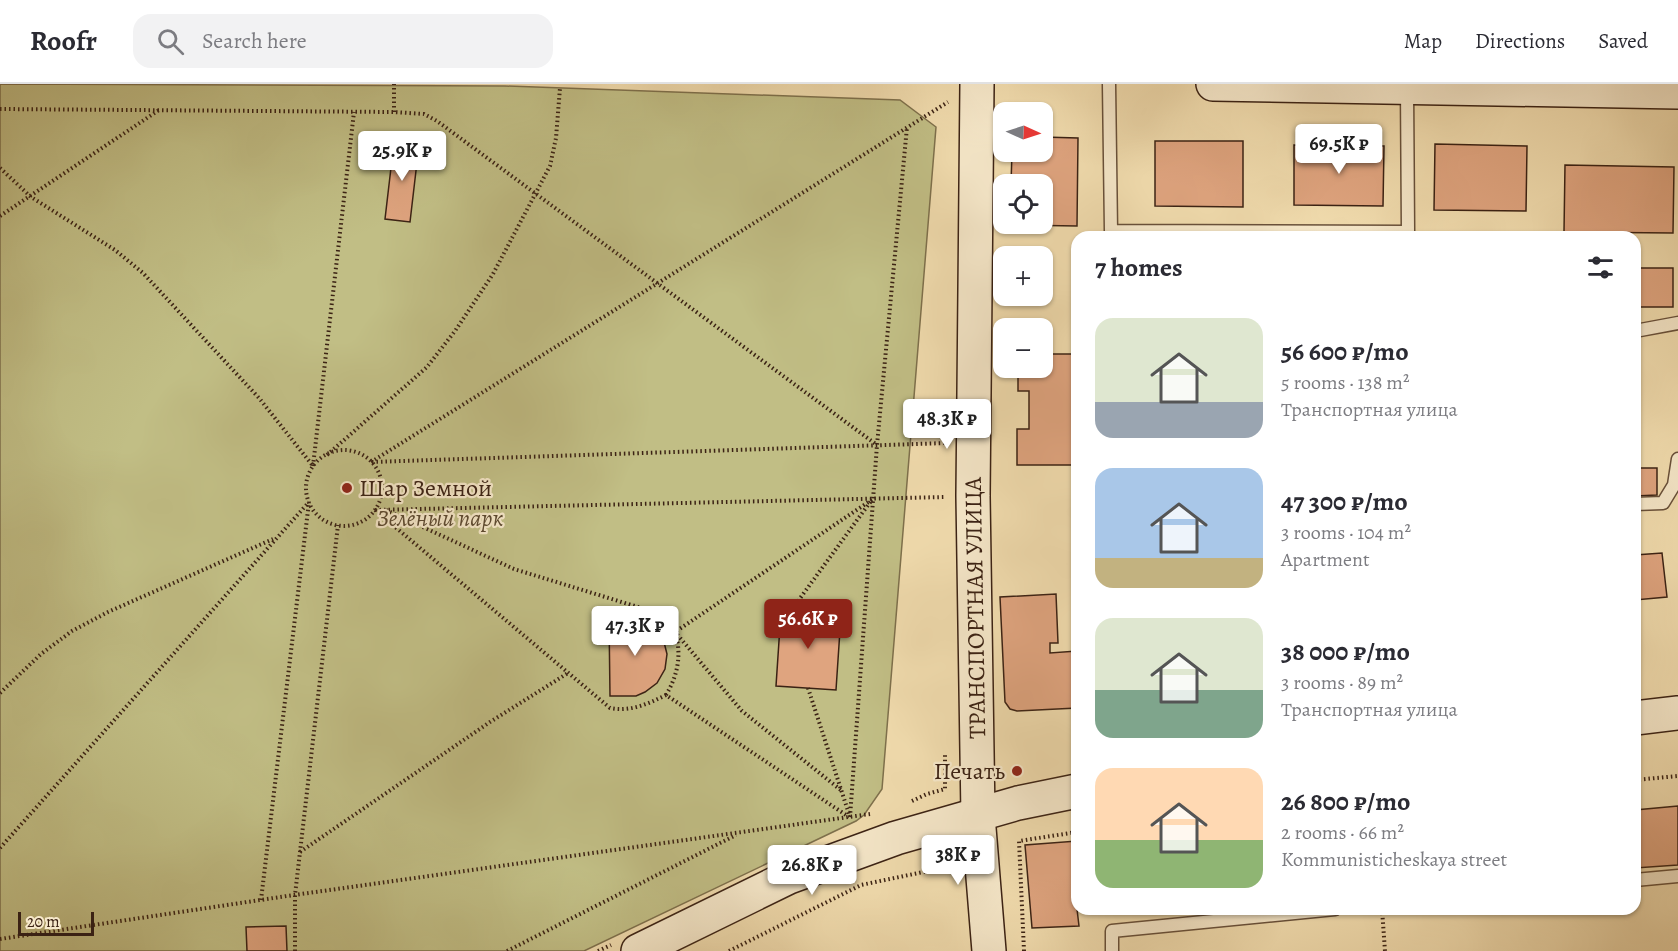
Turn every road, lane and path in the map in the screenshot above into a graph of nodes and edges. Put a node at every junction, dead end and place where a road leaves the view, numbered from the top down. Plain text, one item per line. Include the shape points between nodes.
1 (394, 84) edge
2 (1109, 84) edge
3 (1213, 84) edge
4 (560, 88) dead end
5 (1407, 88) junction
6 (965, 91) edge
7 (1678, 92) edge
8 (0, 109) edge
9 (159, 110) junction
10 (354, 112) junction
11 (394, 112) junction
12 (907, 127) junction
13 (0, 168) edge
14 (536, 193) junction
15 (31, 197) junction
16 (0, 216) edge
17 (1111, 231) edge
18 (1408, 231) edge
19 (659, 284) junction
20 (1678, 323) edge
21 (1641, 330) edge
22 (972, 443) junction
23 (877, 445) junction
24 (327, 455) junction
25 (1678, 459) edge
26 (371, 462) junction
27 (313, 466) junction
28 (973, 496) junction
29 (873, 498) junction
30 (309, 502) junction
31 (1641, 504) edge
32 (385, 509) junction
33 (375, 510) junction
34 (338, 525) junction
35 (277, 538) junction
36 (790, 612) dead end
37 (675, 632) junction
38 (568, 673) junction
39 (808, 688) dead end
40 (0, 693) edge
41 (666, 695) junction
42 (1678, 713) edge
43 (1641, 717) edge
44 (1678, 776) edge
45 (1641, 779) edge
46 (842, 791) junction
47 (1071, 793) edge
48 (872, 814) dead end
49 (978, 816) junction
50 (850, 817) junction
51 (741, 832) junction
52 (1071, 833) edge
53 (0, 848) edge
54 (300, 852) junction
55 (962, 864) dead end
56 (1678, 876) edge
57 (1641, 879) edge
58 (295, 895) junction
59 (261, 900) junction
60 (1230, 915) edge
61 (1382, 915) edge
62 (0, 939) edge
63 (295, 951) edge
64 (507, 951) edge
65 (638, 951) edge
66 (729, 951) edge
67 (989, 951) edge
68 (1024, 951) edge
69 (1112, 951) edge
70 (1385, 951) edge

1 - 11 path
2 - 17 lane
3 - 5 street
4 - 14 path via 550,166
5 - 7 street
5 - 18 lane
6 - 12 path
6 - 22 street, ТРАНСПОРТНАЯ УЛИЦА
8 - 9 path
9 - 10 path
9 - 15 path
10 - 11 path
10 - 27 path
11 - 14 path via 424,114 437,121
12 - 19 path
12 - 23 path
13 - 15 path
14 - 19 path
14 - 24 path via 493,274 434,358
15 - 16 path
15 - 27 path via 115,250 143,273 259,398
19 - 23 path
19 - 26 path
20 - 21 lane
22 - 23 path
22 - 28 street, ТРАНСПОРТНАЯ УЛИЦА
23 - 26 path
23 - 29 path
24 - 26 path via 352,451
24 - 27 path
25 - 31 lane via 1674,485 1663,503
26 - 33 path via 381,486
27 - 30 path via 306,490
28 - 29 path
28 - 49 street, ТРАНСПОРТНАЯ УЛИЦА
29 - 32 path
29 - 36 path
29 - 37 path
29 - 50 path
30 - 34 path via 320,517
30 - 35 path
30 - 59 path
32 - 33 path
32 - 37 path via 514,569 651,611
33 - 34 path via 356,524
33 - 38 path
34 - 54 path
35 - 40 path via 108,612 72,632 41,654
35 - 53 path
37 - 41 path via 678,668
37 - 46 path via 742,711
38 - 41 path via 610,708 631,709
38 - 54 path
39 - 46 path
41 - 50 path
42 - 43 street
44 - 45 path
46 - 50 path
47 - 49 street via 1018,803
48 - 50 path
49 - 65 street via 896,838 789,877
49 - 67 street, ТРАНСПОРТНАЯ УЛИЦА
50 - 51 path
51 - 58 path
51 - 64 path
52 - 68 path via 1019,841
54 - 58 path
55 - 66 path via 861,885
56 - 57 lane
58 - 59 path
58 - 63 path
59 - 62 path
60 - 69 lane via 1112,931
61 - 70 path

